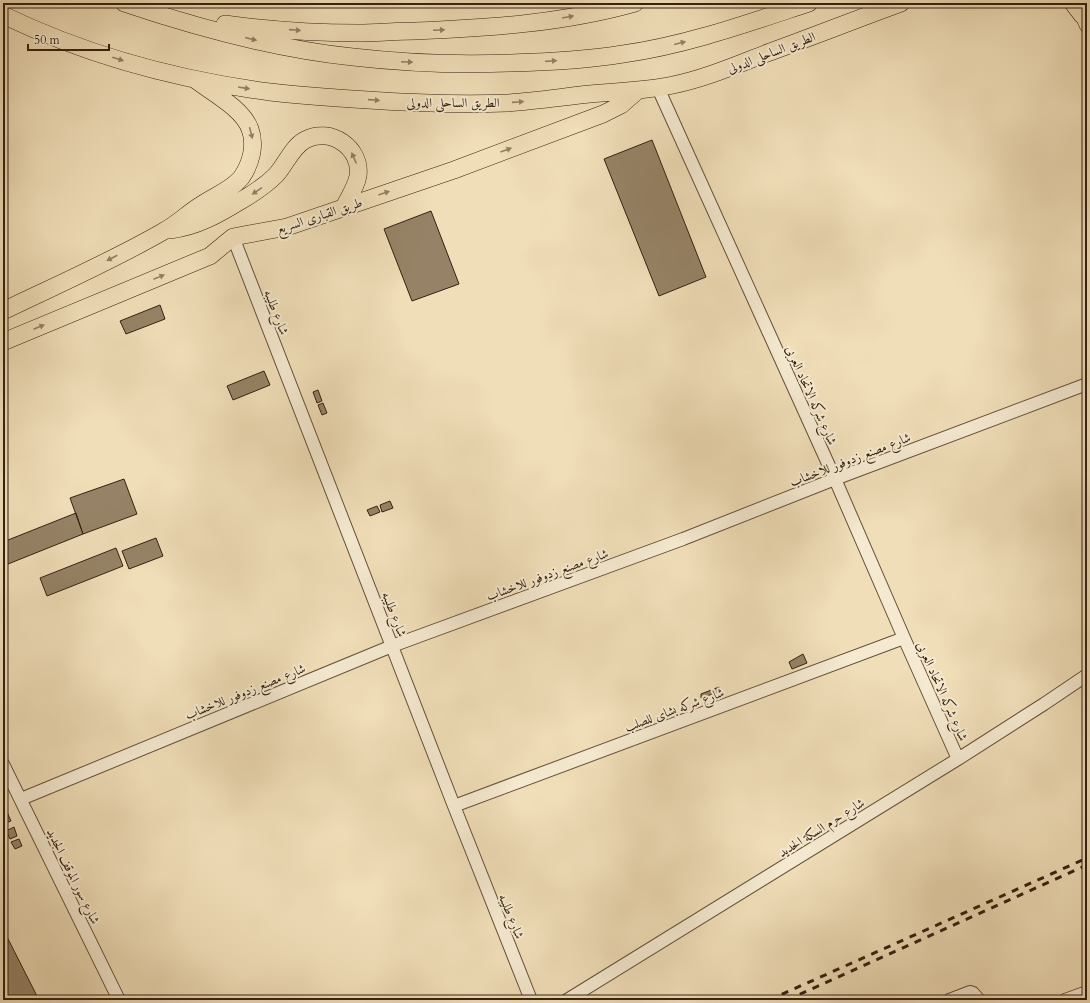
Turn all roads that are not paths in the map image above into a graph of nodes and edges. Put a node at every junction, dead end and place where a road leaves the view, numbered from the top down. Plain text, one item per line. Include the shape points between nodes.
1 (124, 3) edge
2 (635, 3) edge
3 (809, 3) edge
4 (901, 3) edge
5 (3, 15) edge
6 (159, 15) junction
7 (193, 78) junction
8 (658, 88) junction
9 (637, 91) junction
10 (344, 207) junction
11 (165, 230) junction
12 (233, 238) junction
13 (3, 311) edge
14 (3, 342) edge
15 (1087, 384) edge
16 (835, 479) junction
17 (904, 638) junction
18 (392, 646) junction
19 (1087, 675) edge
20 (958, 759) junction
21 (3, 764) edge
22 (21, 799) junction
23 (454, 806) junction
24 (1087, 992) edge
25 (976, 996) edge
26 (1071, 999) edge
27 (119, 1000) edge
28 (531, 1000) edge
29 (567, 1000) edge
30 (949, 1000) edge

1 - 6 highway
6 -> 2 highway via 283,30 358,33 451,30 536,22
6 -> 3 highway via 306,51 397,62 488,64 578,59 653,49 721,32
4 - 8 highway, الطريق الساحلى الدولى via 720,71
5 -> 7 highway, الطريق الساحلى الدولى via 29,28 92,51
7 -> 9 highway, الطريق الساحلى الدولى via 268,92 425,104 507,103
7 -> 11 highway via 243,116 251,133 252,153 245,171 234,185
8 - 9 highway, الطريق الساحلى الدولى
8 - 16 street, شارع شركه الاتحاد العربى
10 -> 9 highway, طريق القبارى السريع via 454,170 604,114 621,105
10 -> 11 highway via 358,176 354,154 338,139 316,136 296,147 272,179 226,211 196,225
10 - 12 highway, طريق القبارى السريع via 287,227
11 -> 13 highway
14 -> 12 highway, طريق القبارى السريع via 210,256
12 - 18 street, شارع طليبه
15 - 16 street, شارع مصنع زدوفور للاخشاب
16 - 17 street, شارع شركه الاتحاد العربى
16 - 18 street, شارع مصنع زدوفور للاخشاب via 683,539
17 - 20 street, شارع شركه الاتحاد العربى
17 - 23 street, شارع شركه بشاى للصلب
18 - 22 street, شارع مصنع زدوفور للاخشاب
18 - 23 street, شارع طليبه
19 - 20 street, شارع حرم السكة الحديد
20 - 29 street, شارع حرم السكة الحديد
21 - 22 street, شارع سور الموقف الجديد
22 - 27 street, شارع سور الموقف الجديد
23 - 28 street, شارع طليبه
24 - 26 street
25 - 30 street via 967,992

